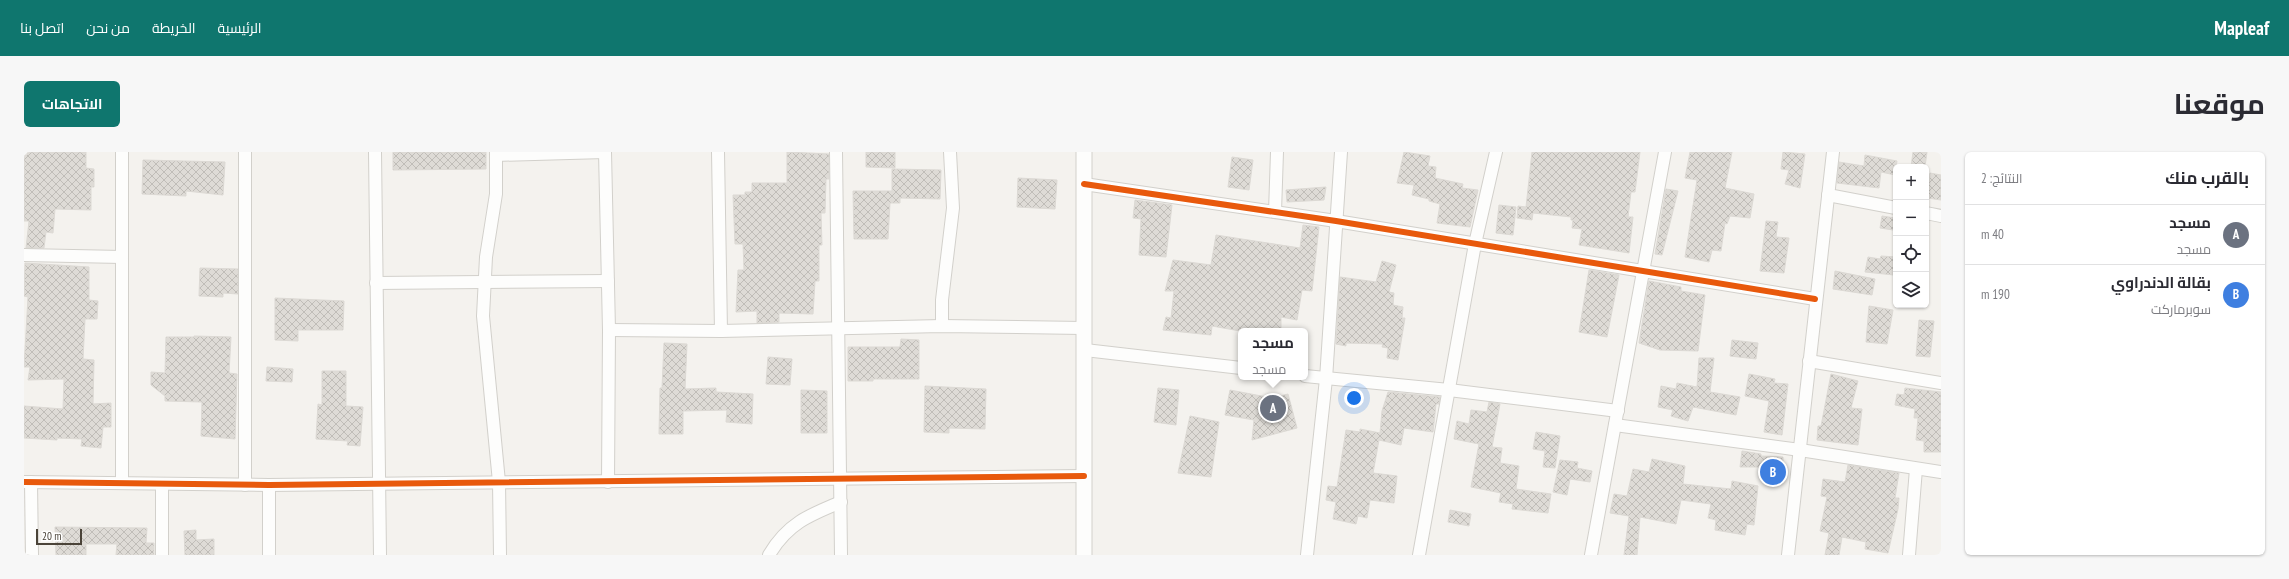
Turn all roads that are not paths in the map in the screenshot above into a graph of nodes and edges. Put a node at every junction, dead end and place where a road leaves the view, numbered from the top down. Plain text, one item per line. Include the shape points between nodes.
1 (122, 152) edge
2 (245, 152) edge
3 (375, 152) edge
4 (605, 152) edge
5 (718, 152) edge
6 (836, 152) edge
7 (950, 152) edge
8 (1084, 152) edge
9 (1277, 152) edge
10 (1342, 152) edge
11 (1496, 152) edge
12 (1665, 152) edge
13 (1833, 152) edge
14 (496, 154) edge
15 (1084, 184) junction
16 (1828, 195) junction
17 (1893, 207) edge
18 (1276, 212) junction
19 (1929, 214) edge
20 (1941, 216) edge
21 (1336, 221) junction
22 (1475, 244) junction
23 (24, 255) edge
24 (122, 257) junction
25 (1643, 270) junction
26 (608, 281) junction
27 (376, 283) junction
28 (484, 283) junction
29 (1815, 299) junction
30 (942, 326) junction
31 (839, 328) junction
32 (1083, 328) junction
33 (609, 330) junction
34 (721, 331) junction
35 (1085, 350) junction
36 (1809, 361) junction
37 (1238, 368) edge
38 (1308, 376) edge
39 (1326, 378) junction
40 (1941, 383) edge
41 (1449, 390) junction
42 (1618, 411) junction
43 (1615, 425) junction
44 (1800, 450) junction
45 (1916, 469) junction
46 (1941, 472) edge
47 (1084, 476) junction
48 (840, 480) junction
49 (27, 482) edge
50 (499, 482) junction
51 (608, 482) junction
52 (122, 483) junction
53 (378, 484) junction
54 (162, 485) junction
55 (245, 485) junction
56 (269, 485) junction
57 (840, 502) junction
58 (32, 555) edge
59 (162, 555) edge
60 (269, 555) edge
61 (380, 555) edge
62 (500, 555) edge
63 (770, 555) edge
64 (841, 555) edge
65 (1084, 555) edge
66 (1307, 555) edge
67 (1420, 555) edge
68 (1592, 555) edge
69 (1788, 555) edge
70 (1909, 555) edge

1 - 24 street
2 - 55 street
3 - 27 street
4 - 14 street
4 - 26 street
5 - 34 street
6 - 31 street
7 - 30 street via 953,208 943,285
8 - 15 street
9 - 18 street
10 - 21 street
11 - 22 street
12 - 25 street
13 - 16 street
14 - 28 street via 496,200
15 - 18 street
15 - 32 street
16 - 17 street
16 - 29 street
18 - 21 street
19 - 20 street
21 - 22 street
21 - 39 street
22 - 25 street
22 - 41 street
23 - 24 street
24 - 52 street
25 - 29 street
25 - 42 street
26 - 28 street
26 - 33 street
27 - 28 street
27 - 53 street
28 - 50 street via 486,347
29 - 36 street
30 - 31 street
30 - 32 street
31 - 34 street
31 - 48 street
32 - 35 street
33 - 34 street
33 - 51 street
35 - 37 street
35 - 47 street
36 - 40 street
36 - 44 street
38 - 39 street
39 - 41 street
39 - 66 street
41 - 42 street
41 - 67 street
42 - 43 street
43 - 44 street
43 - 68 street
44 - 45 street
44 - 69 street
45 - 46 street
45 - 70 street
47 - 48 street
47 - 65 street
48 - 51 street
48 - 57 street
49 - 52 street
49 - 58 street
50 - 51 street
50 - 53 street
50 - 62 street
52 - 54 street
53 - 56 street
53 - 61 street
54 - 55 street
54 - 59 street
55 - 56 street
56 - 60 street
57 - 63 street via 801,519 778,540
57 - 64 street

